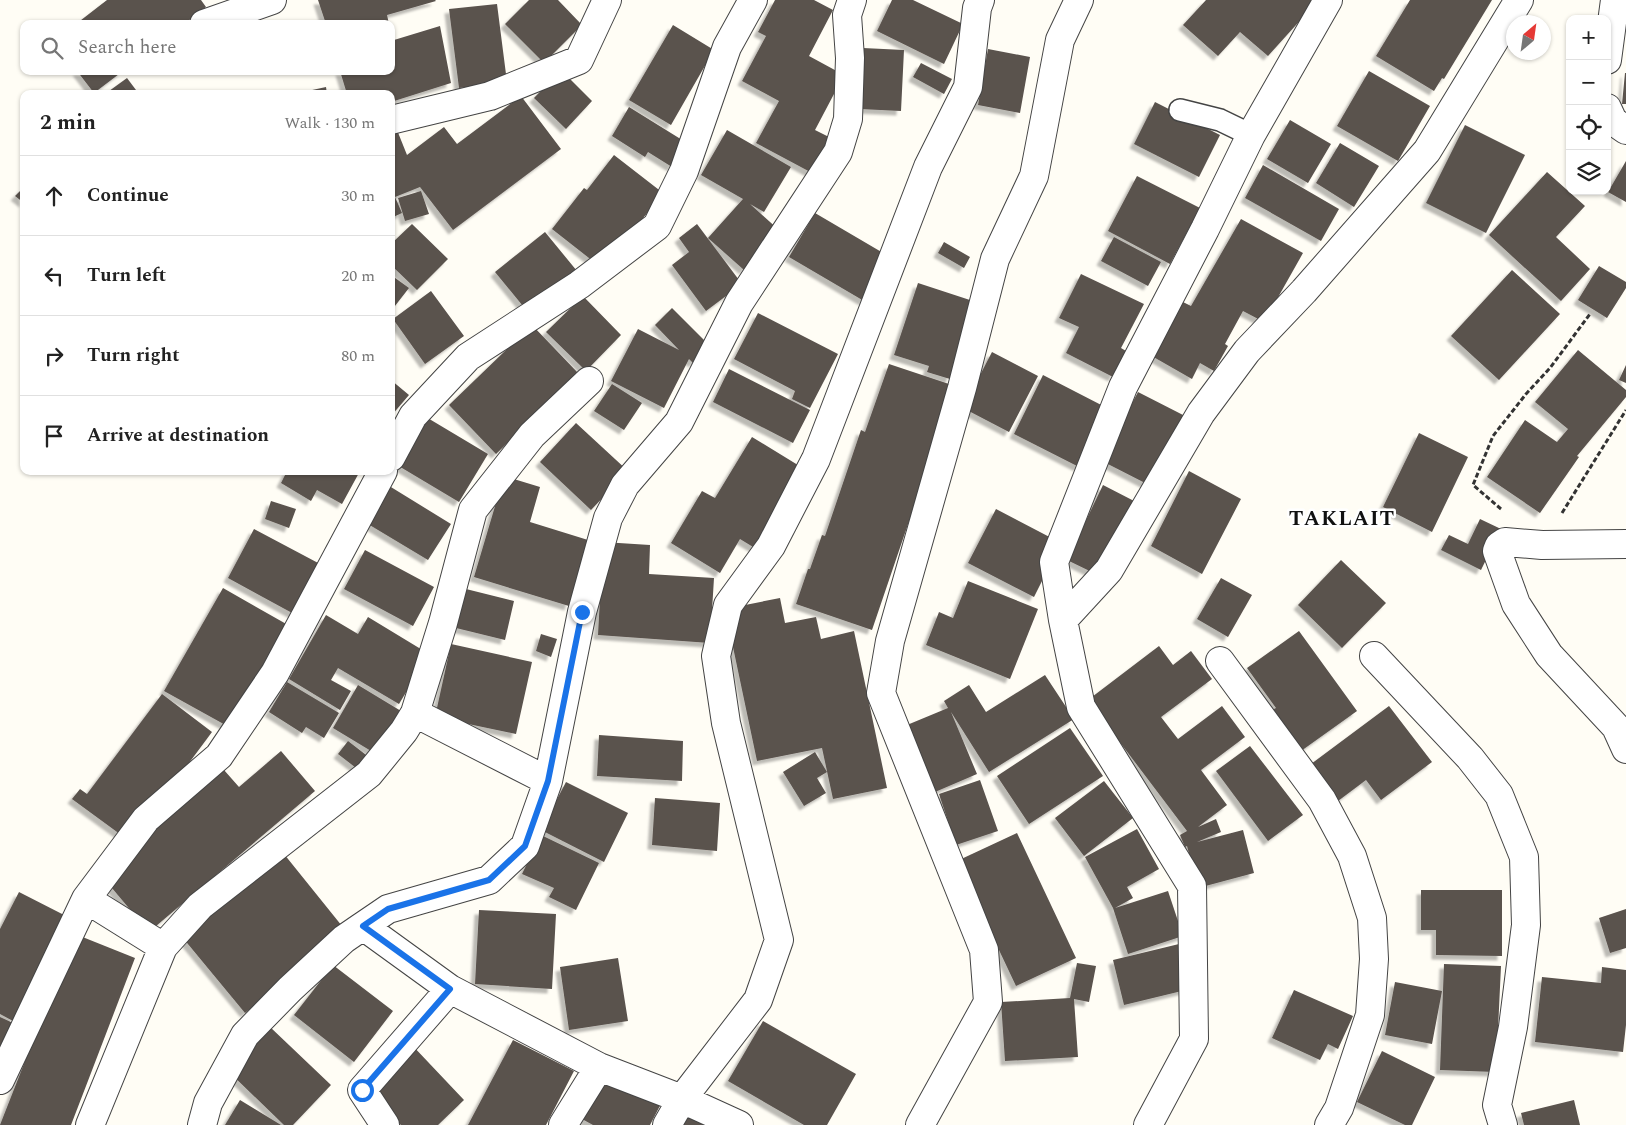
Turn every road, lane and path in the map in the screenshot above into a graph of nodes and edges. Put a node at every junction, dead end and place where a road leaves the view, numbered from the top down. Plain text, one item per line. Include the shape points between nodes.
1 (607, 0) edge
2 (753, 0) edge
3 (852, 0) edge
4 (980, 0) edge
5 (1078, 0) edge
6 (1328, 0) edge
7 (1519, 0) edge
8 (1615, 0) edge
9 (268, 1) edge
10 (215, 20) edge
11 (1611, 30) edge
12 (1180, 110) dead end
13 (1611, 117) edge
14 (395, 119) edge
15 (1626, 130) edge
16 (1251, 135) junction
17 (1590, 314) dead end
18 (589, 381) dead end
19 (1626, 410) edge
20 (395, 450) edge
21 (381, 475) edge
22 (1626, 544) edge
23 (1542, 545) junction
24 (1063, 620) junction
25 (1374, 656) dead end
26 (1220, 661) dead end
27 (415, 713) junction
28 (1626, 748) edge
29 (548, 781) junction
30 (86, 899) junction
31 (363, 926) junction
32 (163, 947) junction
33 (450, 989) junction
34 (600, 1067) junction
35 (0, 1080) edge
36 (682, 1099) junction
37 (90, 1125) edge
38 (202, 1125) edge
39 (385, 1125) edge
40 (562, 1125) edge
41 (667, 1125) edge
42 (739, 1125) edge
43 (920, 1125) edge
44 (1148, 1125) edge
45 (1329, 1125) edge
46 (1503, 1125) edge

1 - 14 street via 579,60 490,96
2 - 20 street via 726,47 684,171 657,226 580,285 468,357 413,416
3 - 29 street via 847,15 850,58 848,118 838,152 739,303 679,422 625,485 608,518 582,612
4 - 36 street via 968,87 928,167 816,459 771,546 728,605 716,656 726,723 778,940 758,1000
5 - 43 street via 1060,40 1034,176 994,259 962,388 890,641 881,693 984,950 988,1002
6 - 16 street
7 - 24 street via 1427,151 1247,351 1201,413 1109,570
8 - 11 street
9 - 10 street
12 - 16 lane via 1220,120
13 - 15 street
16 - 24 street via 1123,387 1054,562
17 - 23 path via 1493,436 1472,485
18 - 27 street via 532,435 473,510
19 - 23 path
21 - 30 street via 275,673 219,756 146,819
22 - 23 street
23 - 28 street via 1505,542 1499,546 1497,552 1516,604 1550,656 1616,727
24 - 44 street via 1081,707 1192,886 1194,1039
25 - 46 street via 1470,758 1499,795 1524,857 1526,925 1513,1027 1497,1105
26 - 45 street via 1322,800 1352,856 1372,918 1374,959 1370,1015 1339,1108
27 - 29 street
27 - 32 street via 404,732 369,774 200,906
29 - 31 street via 525,846 489,880 388,909
30 - 32 street
30 - 35 street
31 - 33 street
31 - 38 street via 324,957 245,1035 208,1102
32 - 37 street
33 - 34 street
33 - 39 street via 362,1090
34 - 36 street
34 - 40 street
36 - 41 street
36 - 42 street

